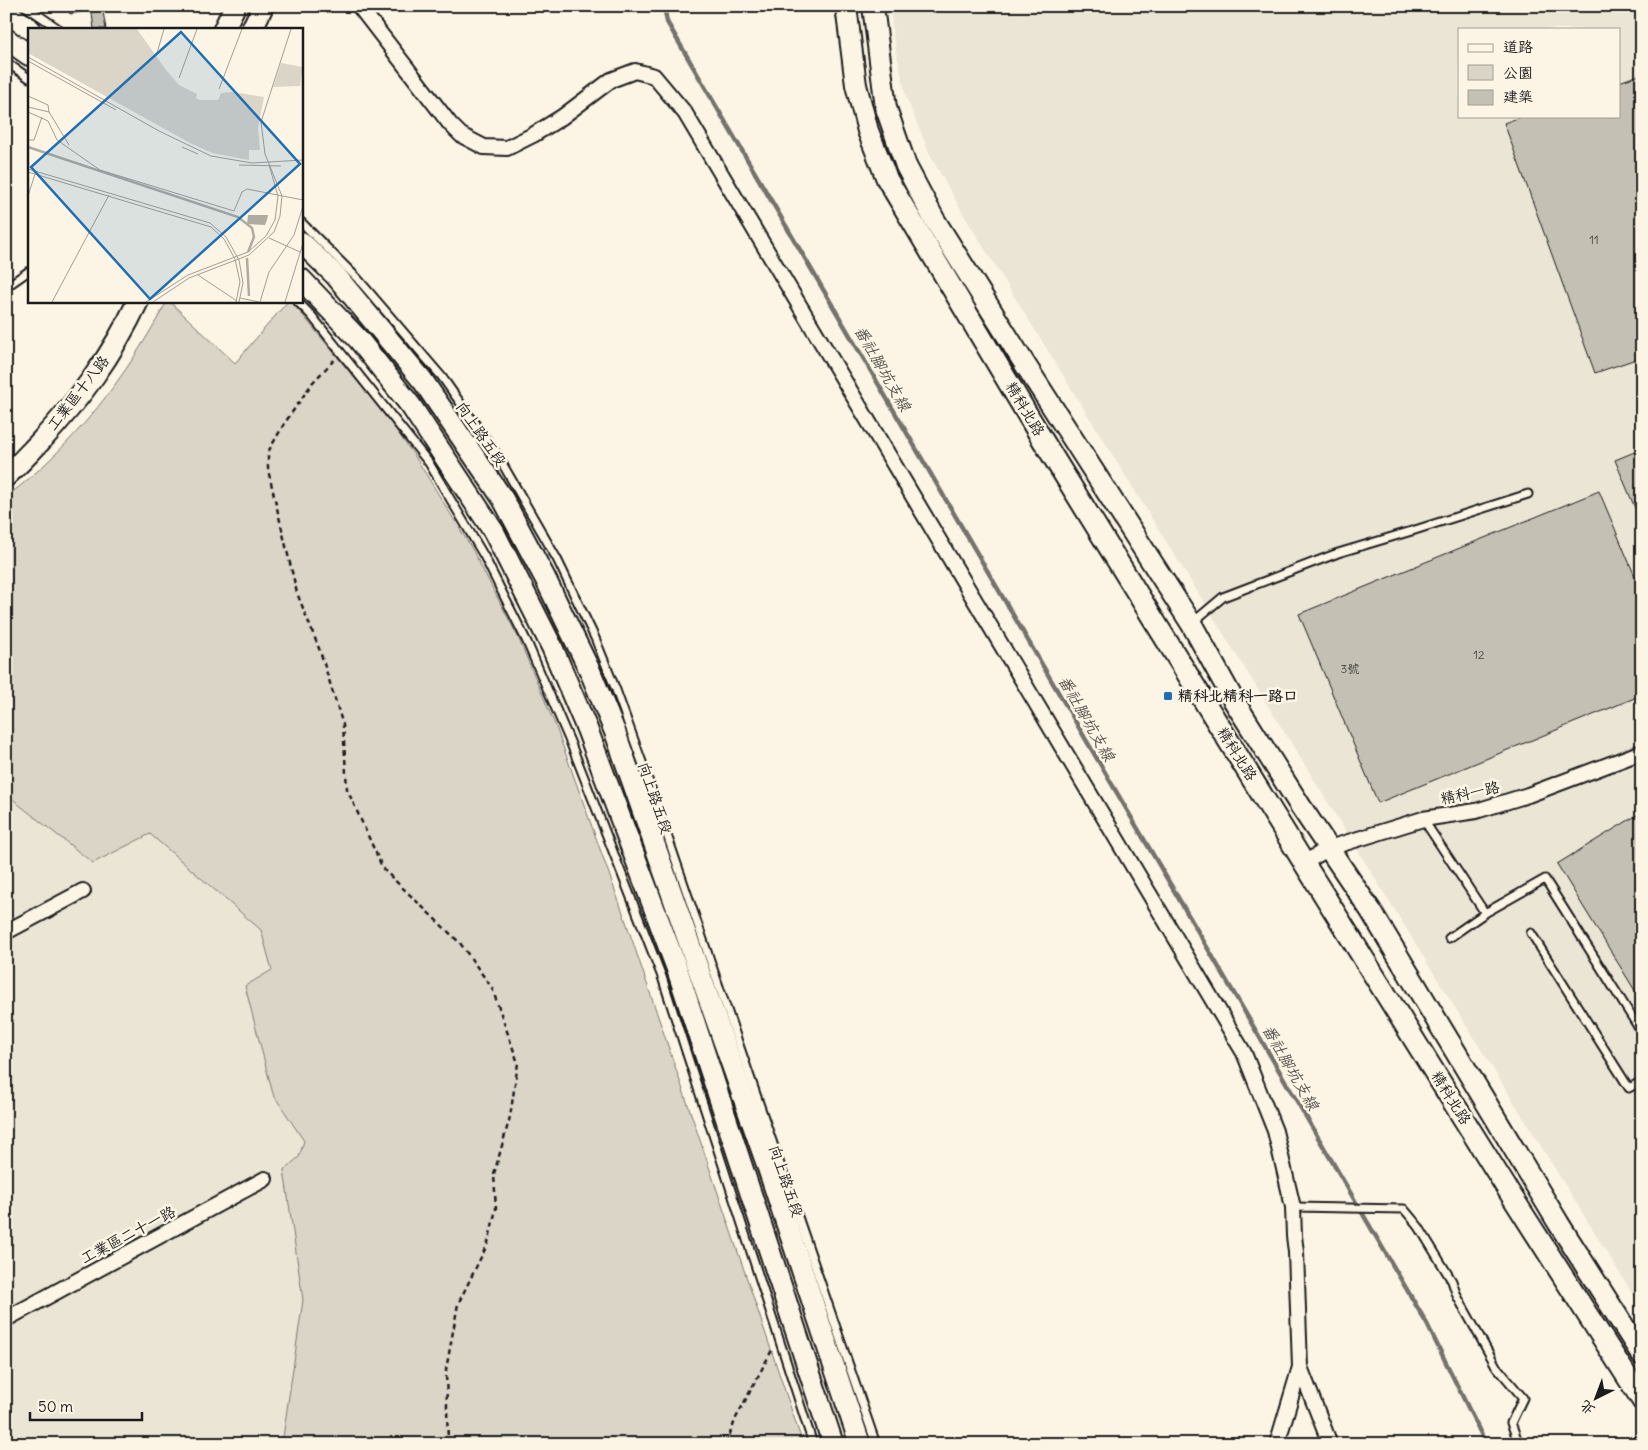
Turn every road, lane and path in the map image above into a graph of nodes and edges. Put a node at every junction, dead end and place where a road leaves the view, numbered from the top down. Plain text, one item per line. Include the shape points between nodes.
1 (25, 6) edge
2 (235, 6) edge
3 (263, 6) edge
4 (359, 6) edge
5 (846, 6) edge
6 (873, 6) edge
7 (6, 12) edge
8 (29, 28) edge
9 (58, 28) edge
10 (224, 28) edge
11 (252, 28) edge
12 (6, 39) edge
13 (28, 54) edge
14 (6, 62) edge
15 (28, 77) edge
16 (302, 223) edge
17 (302, 243) edge
18 (28, 272) edge
19 (302, 280) edge
20 (6, 287) edge
21 (138, 302) edge
22 (298, 302) edge
23 (341, 353) junction
24 (6, 476) edge
25 (1528, 494) dead end
26 (1191, 623) junction
27 (1642, 752) edge
28 (1423, 819) junction
29 (1329, 848) junction
30 (1304, 863) junction
31 (83, 891) dead end
32 (1485, 913) junction
33 (6, 932) edge
34 (1531, 933) dead end
35 (1449, 938) dead end
36 (1642, 1033) edge
37 (1642, 1081) edge
38 (265, 1179) dead end
39 (1293, 1207) junction
40 (6, 1319) edge
41 (778, 1337) junction
42 (1642, 1354) edge
43 (1300, 1367) junction
44 (1641, 1398) edge
45 (448, 1444) edge
46 (726, 1444) edge
47 (813, 1444) edge
48 (833, 1444) edge
49 (860, 1444) edge
50 (876, 1444) edge
51 (1277, 1444) edge
52 (1330, 1444) edge
53 (1519, 1444) edge

1 - 9 lane
2 - 10 street
3 - 11 street
4 - 39 street via 450,124 461,135 484,147 507,148 533,136 611,80 636,71 654,76 684,113 1244,1053 1276,1131
5 - 30 street, 精科北路 via 856,85 868,131 887,179 1034,426
6 - 26 street, 精科北路 via 886,108 906,166 934,219
7 - 8 street
12 - 13 street
14 - 15 lane
16 - 50 lane, 向上路五段 via 358,279 435,370 498,456 557,559 616,690 649,780
17 - 49 street, 向上路五段 via 336,276 423,382 498,491 590,671 766,1159
18 - 20 lane
19 - 48 street via 359,340 411,406 494,532 552,647 587,729 677,969
21 - 24 street, 工業區十八路 via 97,374 59,421
22 - 23 lane
23 - 41 lane via 429,463 484,556 527,642 571,744 662,977
23 - 45 path via 313,382 268,452 268,470 297,593 320,651 343,725 347,790 383,869 460,944 492,988 518,1062 510,1117 494,1174 496,1209 488,1243 458,1304 446,1370
25 - 26 lane via 1338,552 1223,597
26 - 29 street, 精科北路 via 1234,701
27 - 28 street, 精科一路 via 1476,811
28 - 29 street, 精科一路
28 - 32 lane
29 - 30 street, 精科一路
29 - 42 street, 精科北路 via 1371,911 1559,1224
30 - 44 street, 精科北路
31 - 33 street
32 - 35 lane
32 - 36 lane via 1545,879
34 - 37 lane via 1629,1088
38 - 40 street, 工業區二十一路
39 - 43 street
39 - 53 lane via 1404,1209 1452,1281 1496,1366 1523,1398 1510,1423
41 - 46 path
41 - 47 lane
43 - 51 street
43 - 52 street

